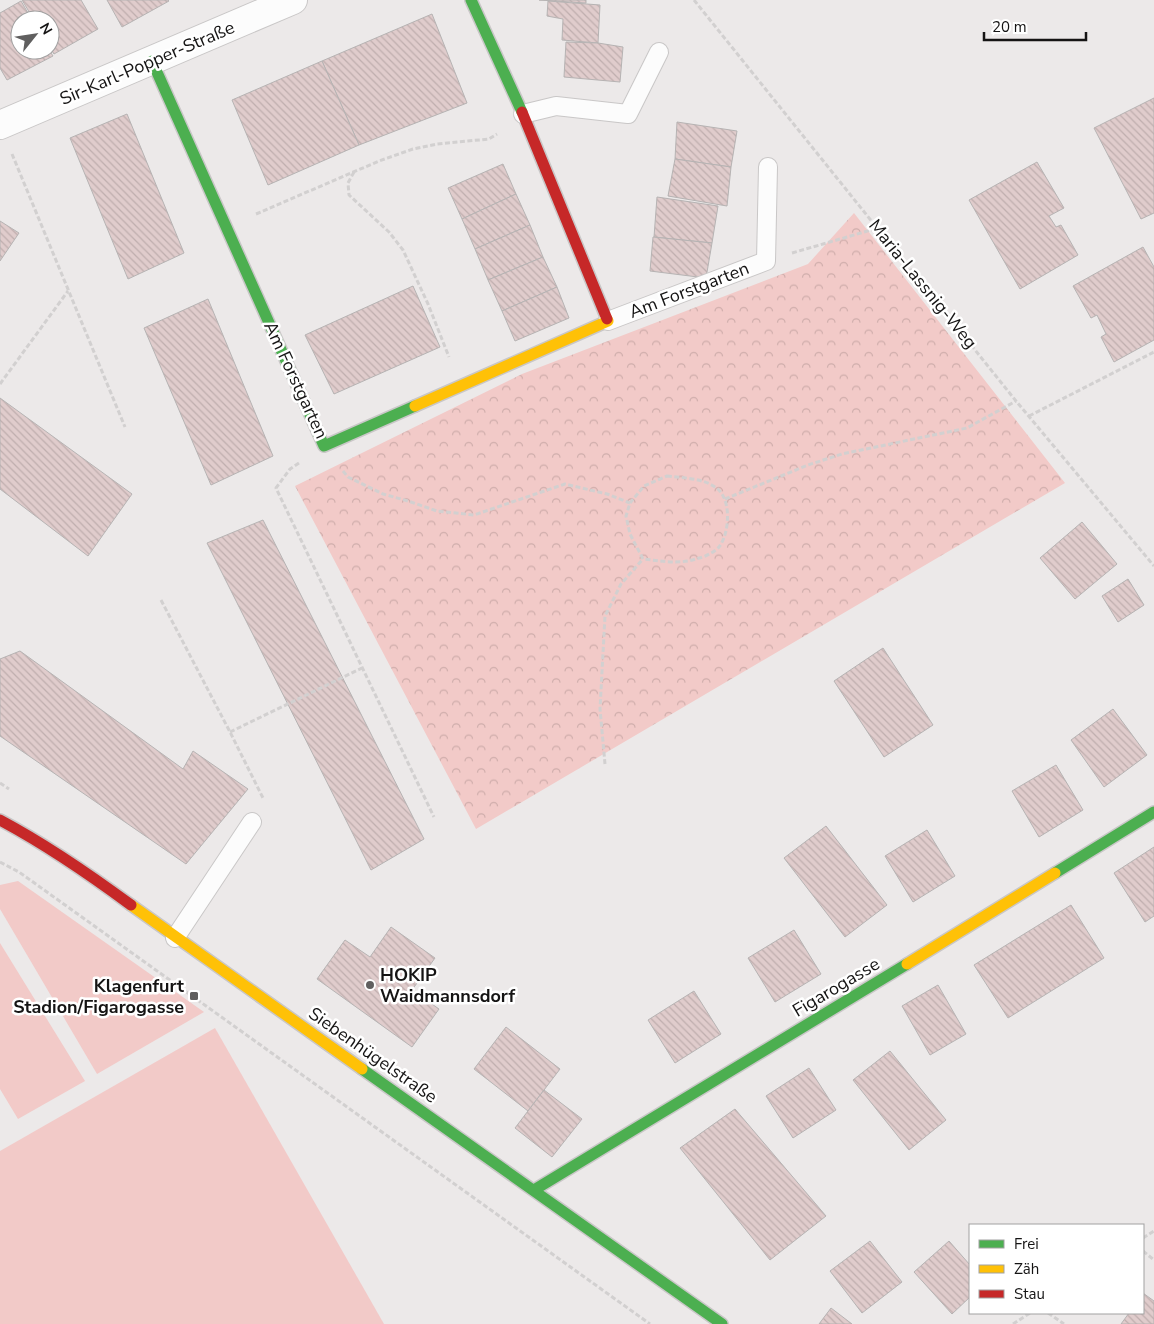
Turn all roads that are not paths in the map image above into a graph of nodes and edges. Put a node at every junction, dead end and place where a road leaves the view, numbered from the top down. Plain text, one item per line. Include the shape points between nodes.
1 (293, 0) edge
2 (471, 0) edge
3 (659, 52) dead end
4 (152, 61) junction
5 (523, 114) junction
6 (0, 125) edge
7 (768, 167) dead end
8 (608, 321) junction
9 (1154, 812) edge
10 (0, 820) edge
11 (252, 822) road end
12 (175, 938) junction
13 (534, 1190) junction
14 (722, 1324) edge

1 - 4 street, Sir-Karl-Popper-Straße
2 - 5 street, Am Forstgarten
3 - 5 lane via 628,114 556,106
4 - 6 street, Sir-Karl-Popper-Straße
4 - 8 street, Am Forstgarten via 324,446
5 - 8 street, Am Forstgarten
7 - 8 lane, Am Forstgarten via 766,261
9 - 13 street, Figarogasse
10 - 12 street, Siebenhügelstraße via 82,868
11 - 12 lane
12 - 13 street, Siebenhügelstraße
13 - 14 street, Siebenhügelstraße

